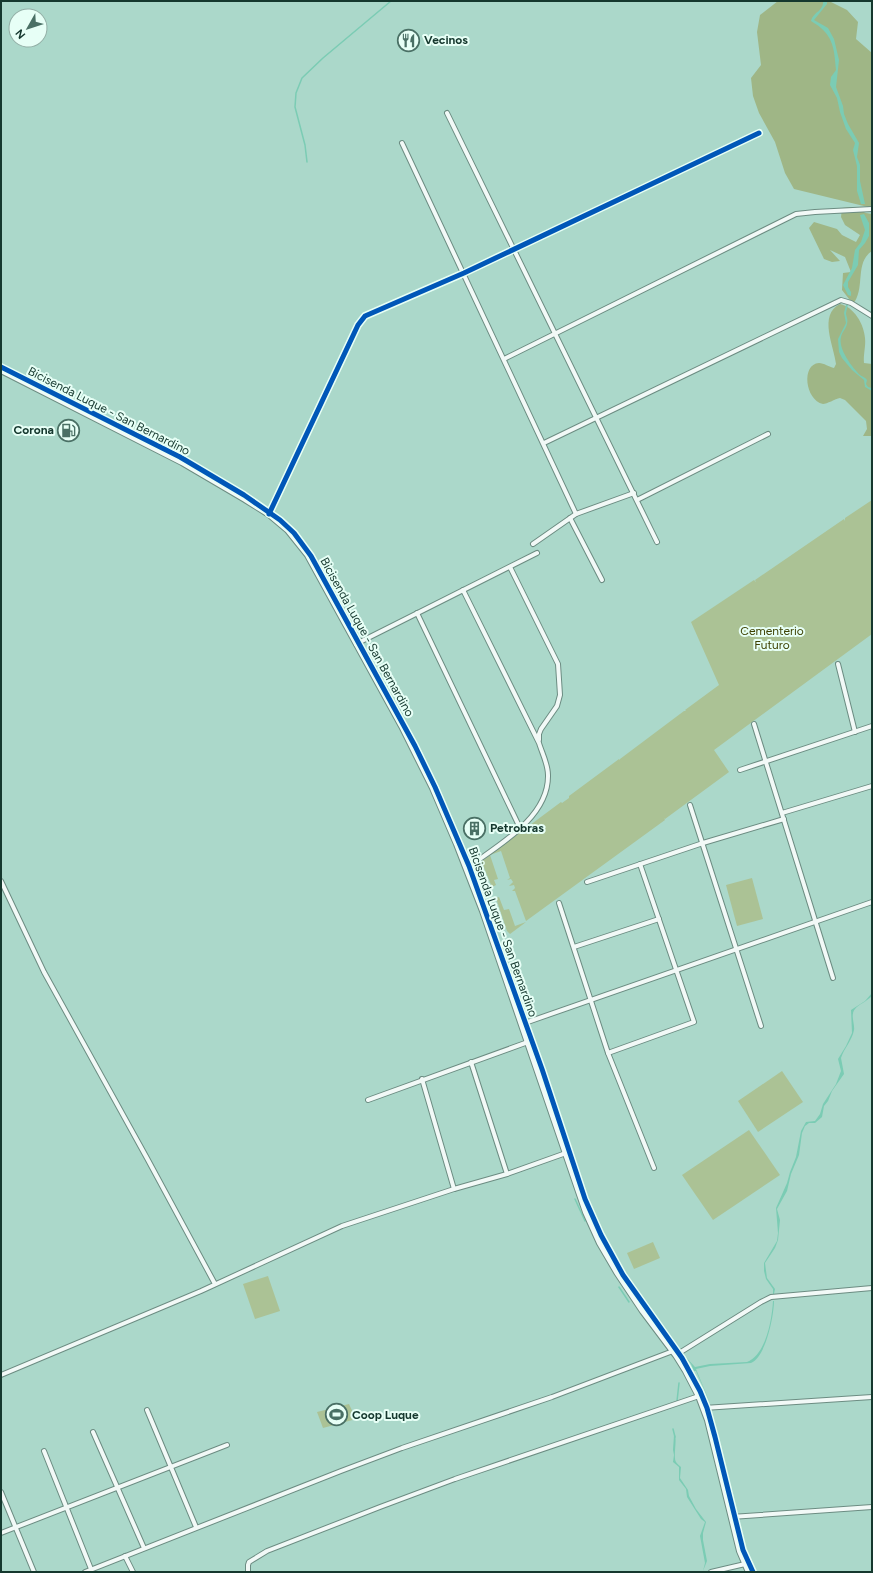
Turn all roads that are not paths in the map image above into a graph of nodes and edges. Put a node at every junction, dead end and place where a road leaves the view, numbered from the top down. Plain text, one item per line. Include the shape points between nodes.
1 (447, 114) dead end
2 (759, 133) dead end
3 (402, 143) dead end
4 (872, 209) edge
5 (514, 250) junction
6 (464, 274) junction
7 (872, 316) edge
8 (555, 333) junction
9 (504, 359) junction
10 (1, 370) edge
11 (597, 418) junction
12 (768, 434) dead end
13 (544, 443) junction
14 (634, 493) junction
15 (637, 500) junction
16 (269, 514) junction
17 (576, 514) junction
18 (570, 518) junction
19 (657, 542) dead end
20 (533, 544) dead end
21 (537, 553) dead end
22 (510, 567) junction
23 (602, 580) dead end
24 (463, 590) junction
25 (417, 613) junction
26 (356, 644) junction
27 (838, 664) dead end
28 (754, 724) dead end
29 (872, 726) edge
30 (855, 732) junction
31 (539, 743) junction
32 (766, 762) junction
33 (740, 770) dead end
34 (872, 786) edge
35 (690, 805) dead end
36 (782, 813) junction
37 (784, 818) junction
38 (520, 828) junction
39 (703, 843) junction
40 (640, 864) junction
41 (467, 868) junction
42 (1, 881) edge
43 (587, 882) dead end
44 (872, 902) edge
45 (559, 903) dead end
46 (659, 919) junction
47 (816, 922) junction
48 (574, 947) junction
49 (737, 950) junction
50 (677, 971) junction
51 (833, 978) dead end
52 (591, 1001) junction
53 (522, 1024) junction
54 (761, 1026) dead end
55 (528, 1042) junction
56 (608, 1053) junction
57 (472, 1062) junction
58 (422, 1079) junction
59 (368, 1100) dead end
60 (562, 1154) junction
61 (654, 1168) dead end
62 (507, 1174) junction
63 (454, 1189) junction
64 (215, 1284) junction
65 (872, 1288) edge
66 (675, 1353) junction
67 (1, 1375) edge
68 (699, 1396) junction
69 (872, 1397) edge
70 (704, 1408) junction
71 (147, 1410) dead end
72 (93, 1432) dead end
73 (227, 1445) dead end
74 (44, 1451) dead end
75 (171, 1467) junction
76 (117, 1488) junction
77 (1, 1492) edge
78 (872, 1507) edge
79 (66, 1508) junction
80 (731, 1517) junction
81 (196, 1527) junction
82 (16, 1528) junction
83 (1, 1533) edge
84 (144, 1548) junction
85 (125, 1556) junction
86 (745, 1564) junction
87 (91, 1570) junction
88 (34, 1572) edge
89 (85, 1572) edge
90 (133, 1572) edge
91 (248, 1572) edge
92 (711, 1572) edge
93 (749, 1572) edge

1 - 5 street
2 - 5 street
3 - 6 street
4 - 8 street via 796,214
5 - 6 street
5 - 8 street
6 - 9 street
6 - 16 street via 370,313 361,320
7 - 11 street via 842,300
8 - 9 street
8 - 11 street
9 - 13 street
10 - 16 main road via 182,462
11 - 13 street
11 - 14 street
12 - 15 street
13 - 17 street
14 - 15 street
14 - 17 street
15 - 19 street
16 - 26 main road via 288,530 308,556
17 - 18 street
18 - 20 street
18 - 23 street
21 - 22 street
22 - 24 street
22 - 31 street via 558,664 560,695 557,706 541,729
24 - 25 street
24 - 31 street
25 - 26 street
25 - 38 street
26 - 41 main road via 433,788
27 - 30 street
28 - 32 street
29 - 30 street
30 - 32 street
31 - 38 street via 547,766 548,782 540,807
32 - 33 street
32 - 36 street
34 - 36 street
35 - 39 street
36 - 37 street
37 - 39 street
37 - 47 street
38 - 41 street
39 - 40 street
39 - 49 street
40 - 43 street
40 - 46 street
41 - 53 main road
42 - 64 street via 44,972
44 - 47 street
45 - 48 street
46 - 48 street
46 - 50 street
47 - 49 street
47 - 51 street
48 - 52 street
49 - 50 street
49 - 54 street
50 - 52 street
50 - 56 street via 694,1022
52 - 53 street
52 - 56 street
53 - 55 main road
55 - 57 street
55 - 60 main road
56 - 61 street
57 - 58 street
57 - 62 street
58 - 59 street
58 - 63 street
60 - 62 street
60 - 66 main road via 600,1243 629,1292
62 - 63 street
63 - 64 street via 342,1226
64 - 67 street
65 - 66 street via 771,1298
66 - 68 main road
66 - 81 street via 388,1453
68 - 70 main road
68 - 91 street via 359,1515 267,1551 249,1562
69 - 70 street
70 - 80 main road
71 - 75 street
72 - 76 street
73 - 75 street
74 - 79 street
75 - 76 street
75 - 81 street
76 - 79 street
76 - 84 street
77 - 82 street
78 - 80 street
79 - 82 street
79 - 87 street
80 - 86 main road
81 - 84 street
82 - 83 street
82 - 88 street
84 - 85 street
85 - 87 street
85 - 90 street
86 - 92 street
86 - 93 main road
87 - 89 street

